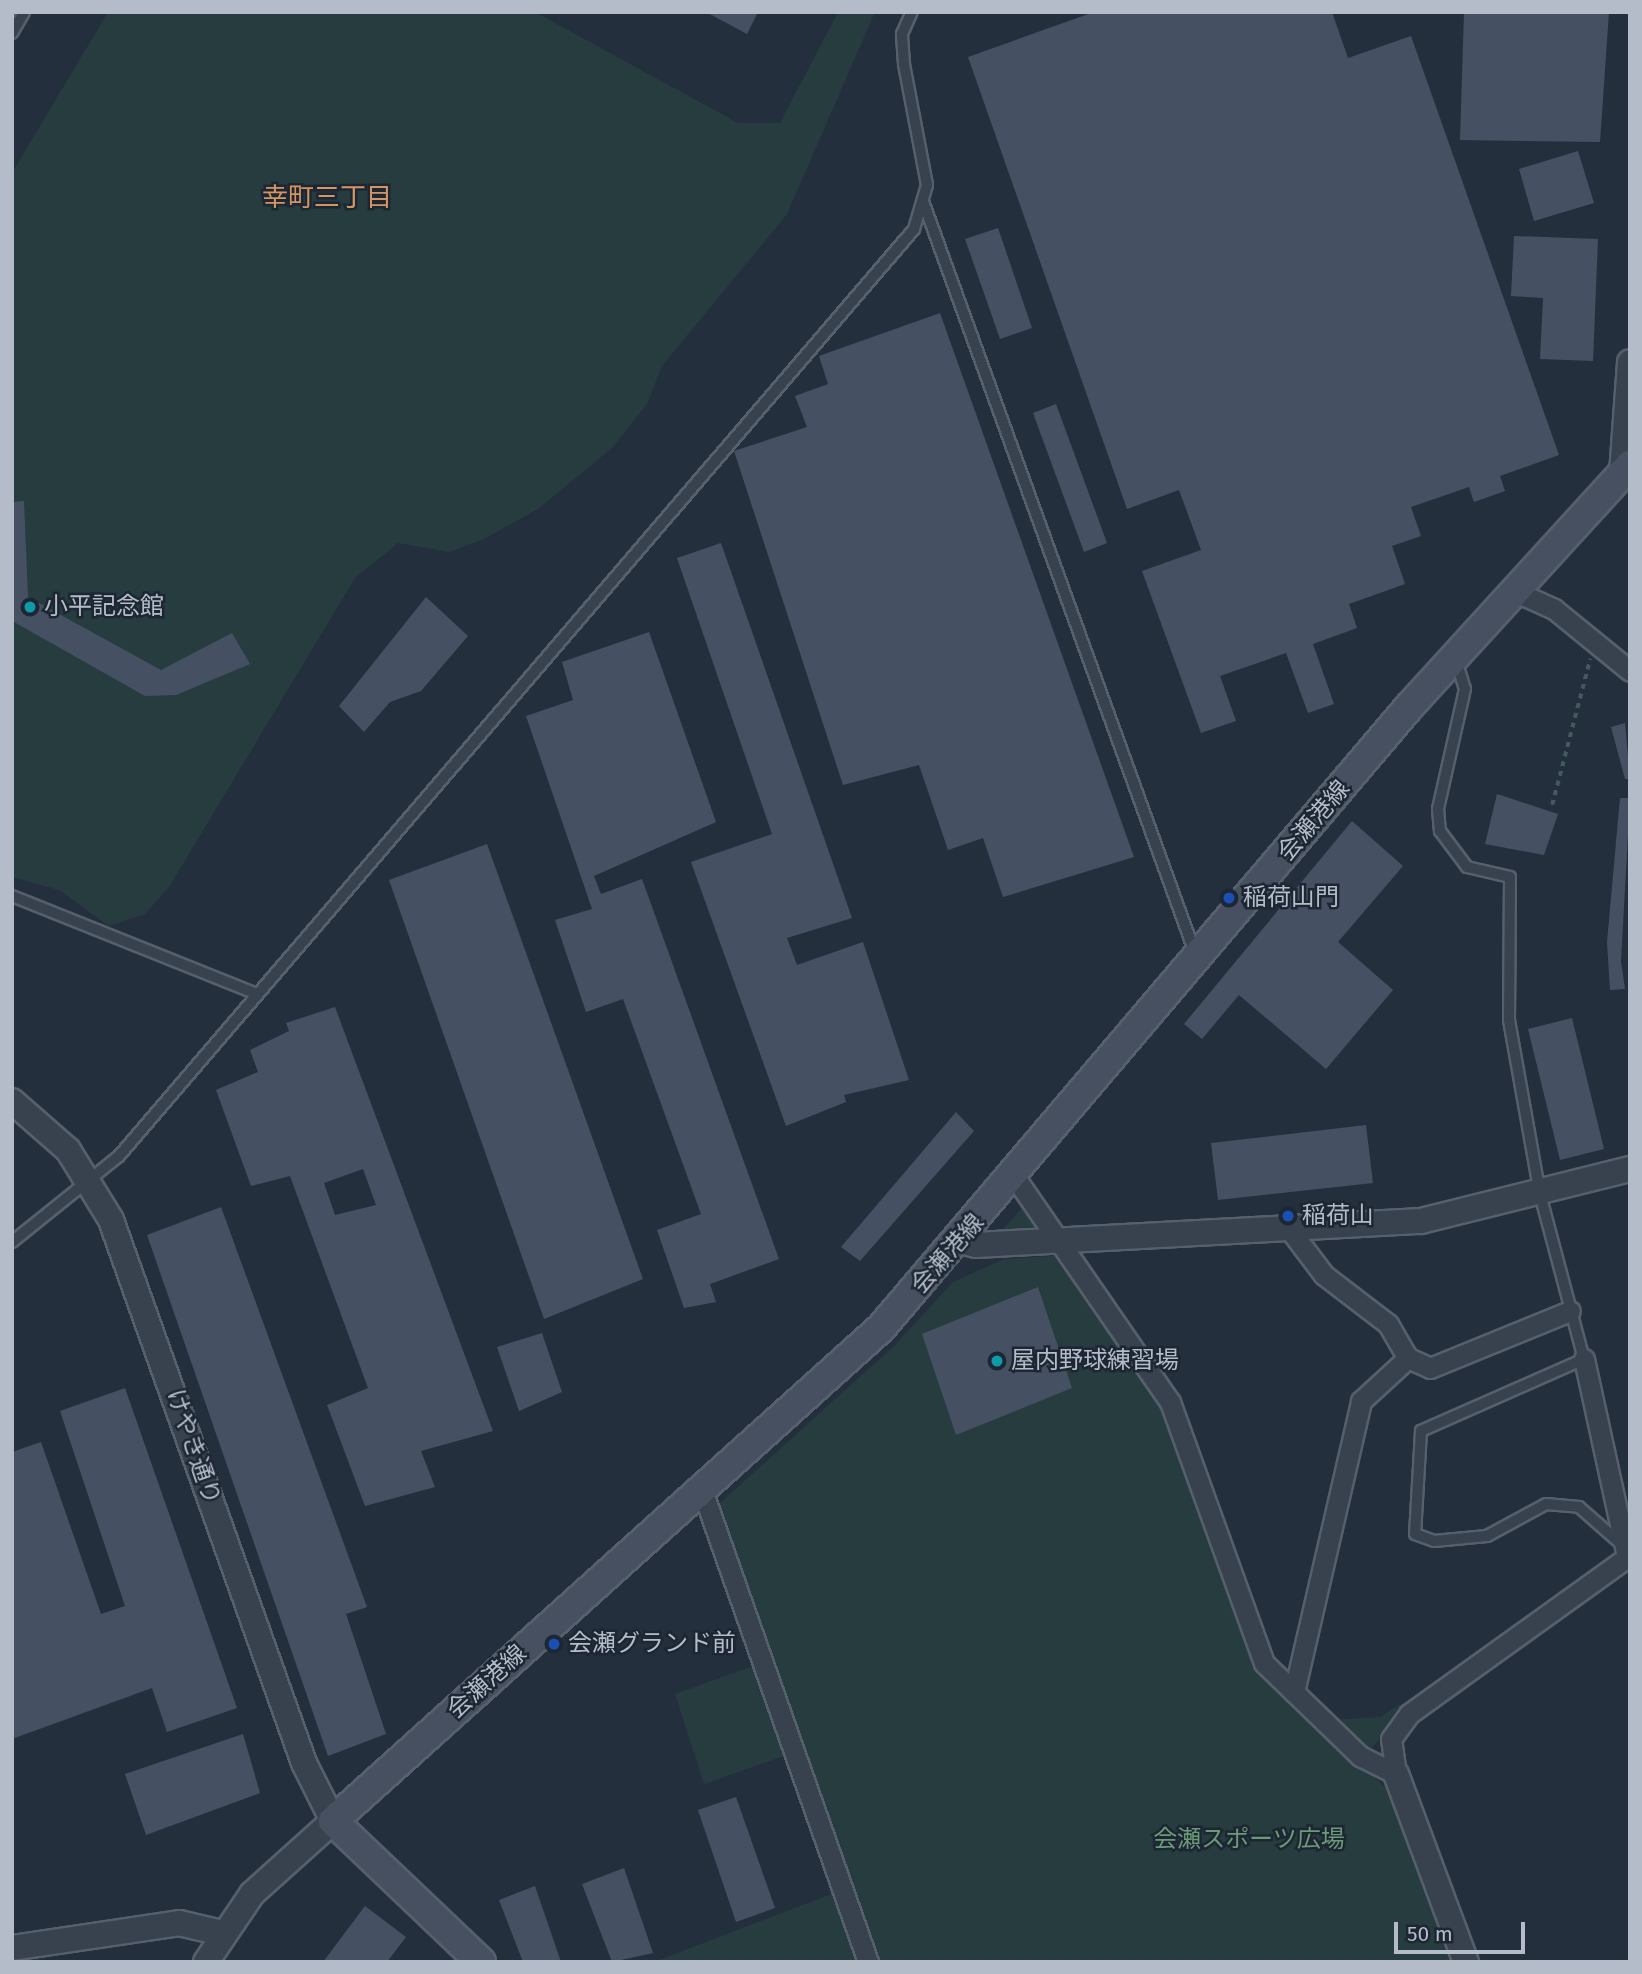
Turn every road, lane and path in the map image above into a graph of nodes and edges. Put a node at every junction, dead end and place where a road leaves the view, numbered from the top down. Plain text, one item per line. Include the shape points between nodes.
1 (24, 12) edge
2 (912, 12) edge
3 (12, 33) edge
4 (925, 204) junction
5 (1630, 362) edge
6 (1626, 469) edge
7 (1514, 591) junction
8 (1595, 640) junction
9 (1454, 657) junction
10 (1630, 671) edge
11 (1552, 805) dead end
12 (12, 896) edge
13 (1197, 960) junction
14 (254, 993) junction
15 (12, 1101) edge
16 (1630, 1169) edge
17 (1014, 1176) junction
18 (91, 1182) junction
19 (1540, 1194) junction
20 (1290, 1230) junction
21 (960, 1241) junction
22 (1062, 1241) junction
23 (12, 1242) edge
24 (1570, 1311) junction
25 (1408, 1358) junction
26 (1584, 1359) junction
27 (702, 1490) junction
28 (1630, 1514) edge
29 (1627, 1549) edge
30 (1294, 1692) junction
31 (1396, 1774) junction
32 (333, 1821) junction
33 (222, 1933) junction
34 (12, 1948) edge
35 (205, 1962) edge
36 (481, 1962) edge
37 (869, 1962) edge
38 (1466, 1962) edge

1 - 3 lane
2 - 4 lane via 902,34 904,64 923,160
4 - 13 lane
4 - 14 lane via 914,229
5 - 6 street
6 - 7 main road, 会瀬港線
7 - 8 street via 1555,609
7 - 9 main road, 会瀬港線
8 - 10 street
8 - 11 path
9 - 13 main road, 会瀬港線
9 - 19 lane via 1465,689 1438,809 1440,831 1467,867 1510,877 1509,1020
12 - 14 lane
13 - 17 main road, 会瀬港線
14 - 18 lane
15 - 18 street, けやき通り via 68,1150
16 - 19 street
17 - 21 main road, 会瀬港線
17 - 22 street
18 - 23 lane
18 - 32 street, けやき通り via 127,1256 304,1763
19 - 20 street via 1445,1218
19 - 24 lane
20 - 22 street
20 - 25 street via 1324,1275 1388,1324
21 - 22 street
21 - 27 main road, 会瀬港線 via 881,1328
22 - 30 street via 1170,1402 1264,1663
24 - 25 street via 1451,1362 1430,1368
24 - 26 lane
25 - 30 street via 1361,1401
26 - 29 street
26 - 29 lane via 1421,1431 1415,1534 1434,1541 1487,1536 1546,1504 1579,1507
27 - 32 main road, 会瀬港線
27 - 37 street
28 - 29 lane
29 - 31 street via 1409,1714 1391,1739
30 - 31 street via 1360,1756
31 - 38 street
32 - 33 street via 252,1894
32 - 36 main road
33 - 34 street via 179,1923
33 - 35 street

